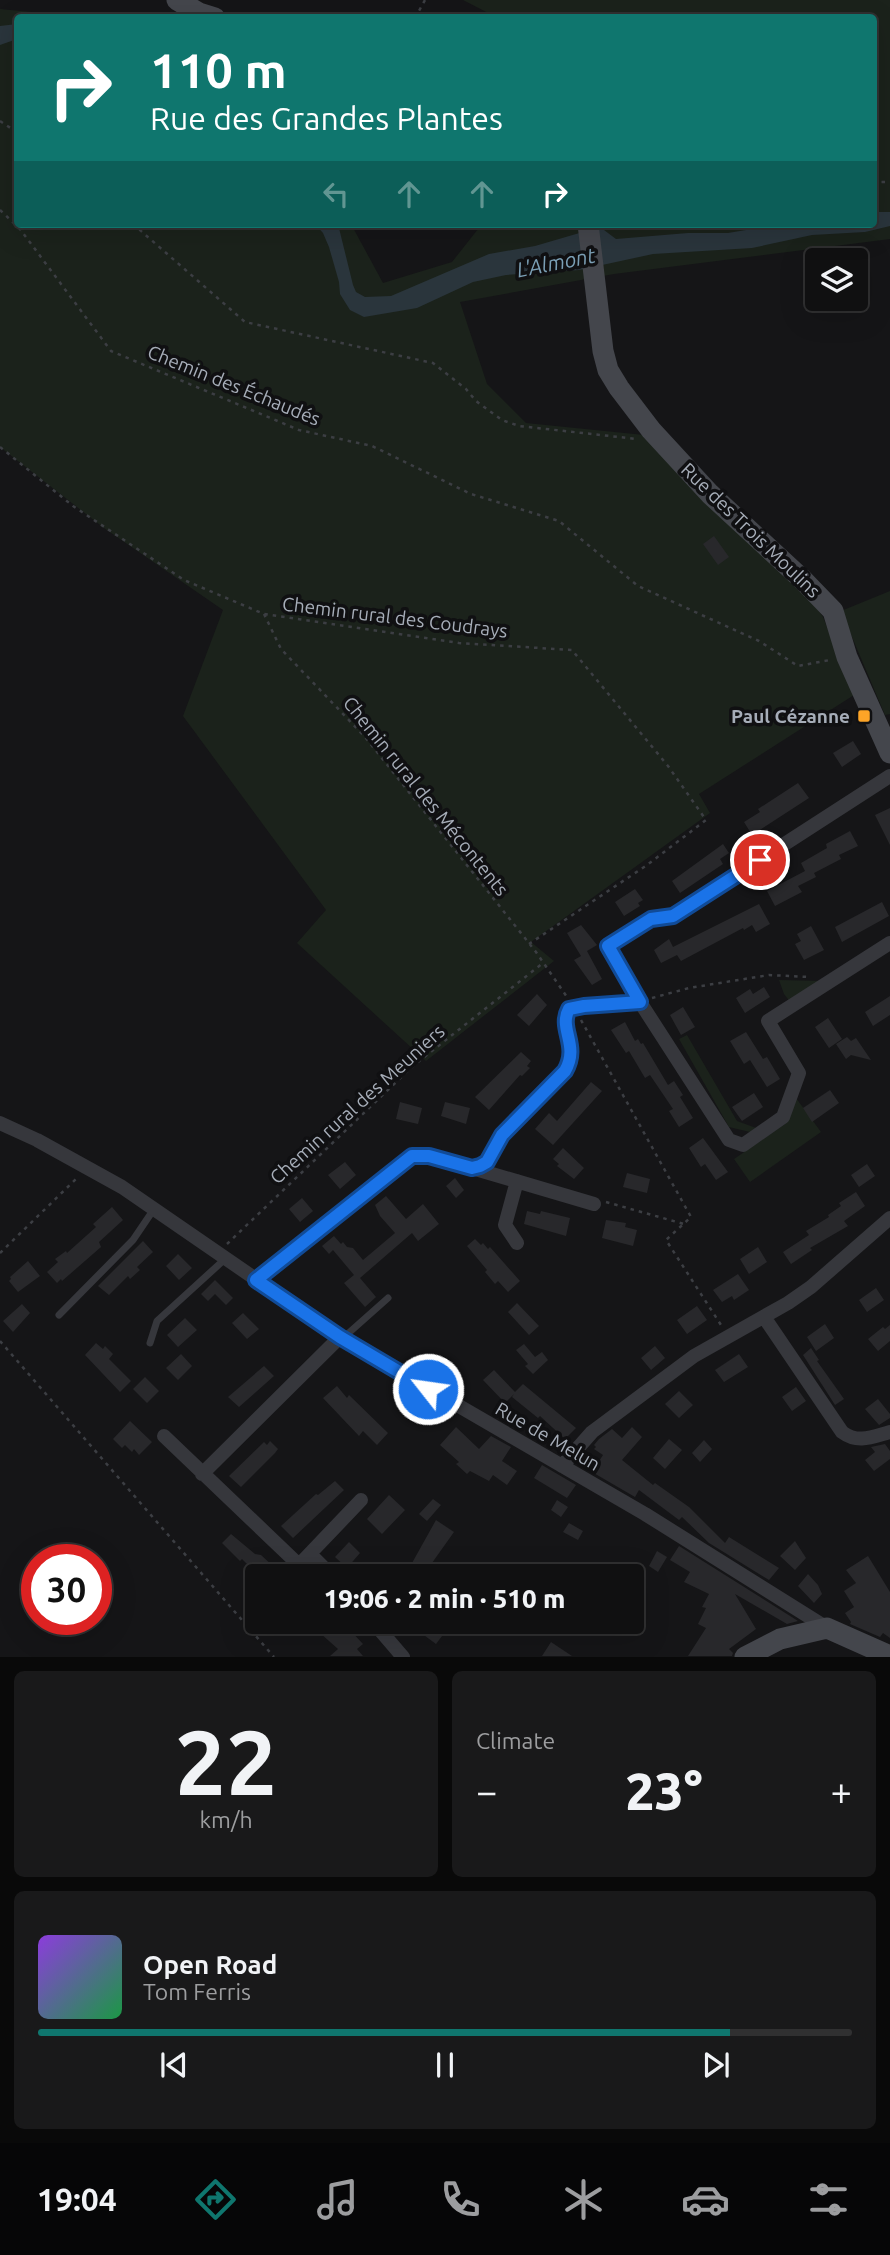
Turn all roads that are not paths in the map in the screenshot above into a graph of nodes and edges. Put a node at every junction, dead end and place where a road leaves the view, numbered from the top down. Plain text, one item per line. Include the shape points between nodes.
1 (183, 2) edge
2 (202, 14) edge
3 (589, 228) edge
4 (890, 753) edge
5 (890, 776) edge
6 (890, 943) edge
7 (640, 1002) junction
8 (0, 1123) edge
9 (472, 1168) junction
10 (517, 1181) junction
11 (594, 1204) road end
12 (155, 1209) junction
13 (890, 1218) edge
14 (517, 1243) dead end
15 (221, 1256) junction
16 (256, 1280) junction
17 (388, 1298) dead end
18 (60, 1315) dead end
19 (764, 1317) junction
20 (341, 1337) junction
21 (150, 1343) dead end
22 (890, 1432) edge
23 (164, 1436) dead end
24 (562, 1465) junction
25 (202, 1474) junction
26 (361, 1500) dead end
27 (310, 1554) junction
28 (320, 1564) edge
29 (827, 1628) junction
30 (383, 1634) edge
31 (403, 1657) edge
32 (744, 1657) edge
33 (890, 1657) edge

1 - 2 street
3 - 4 street, Rue des Trois Moulins via 608,370 651,430 710,494 833,611 846,657
5 - 7 street via 673,916 651,919 608,946
6 - 7 street via 768,1021 799,1073 783,1117 743,1145 729,1139
7 - 9 street via 569,1009 572,1049 565,1071 502,1135 487,1162
8 - 12 street, Rue de Melun via 88,1167
9 - 10 street
9 - 16 street via 412,1156
10 - 11 street
10 - 14 street via 505,1225
12 - 15 street, Rue de Melun
12 - 18 lane via 133,1240
13 - 19 street via 811,1287
15 - 16 street, Rue de Melun
15 - 21 lane via 157,1321
16 - 20 street, Rue de Melun
17 - 20 lane
19 - 22 street via 842,1433 861,1440
19 - 24 street via 694,1356 592,1432
20 - 24 street, Rue de Melun
20 - 25 street
23 - 25 street
24 - 29 street, Rue de Melun
25 - 27 street via 299,1565
26 - 27 street
27 - 28 street
29 - 32 street via 780,1639
29 - 33 street
30 - 31 street

